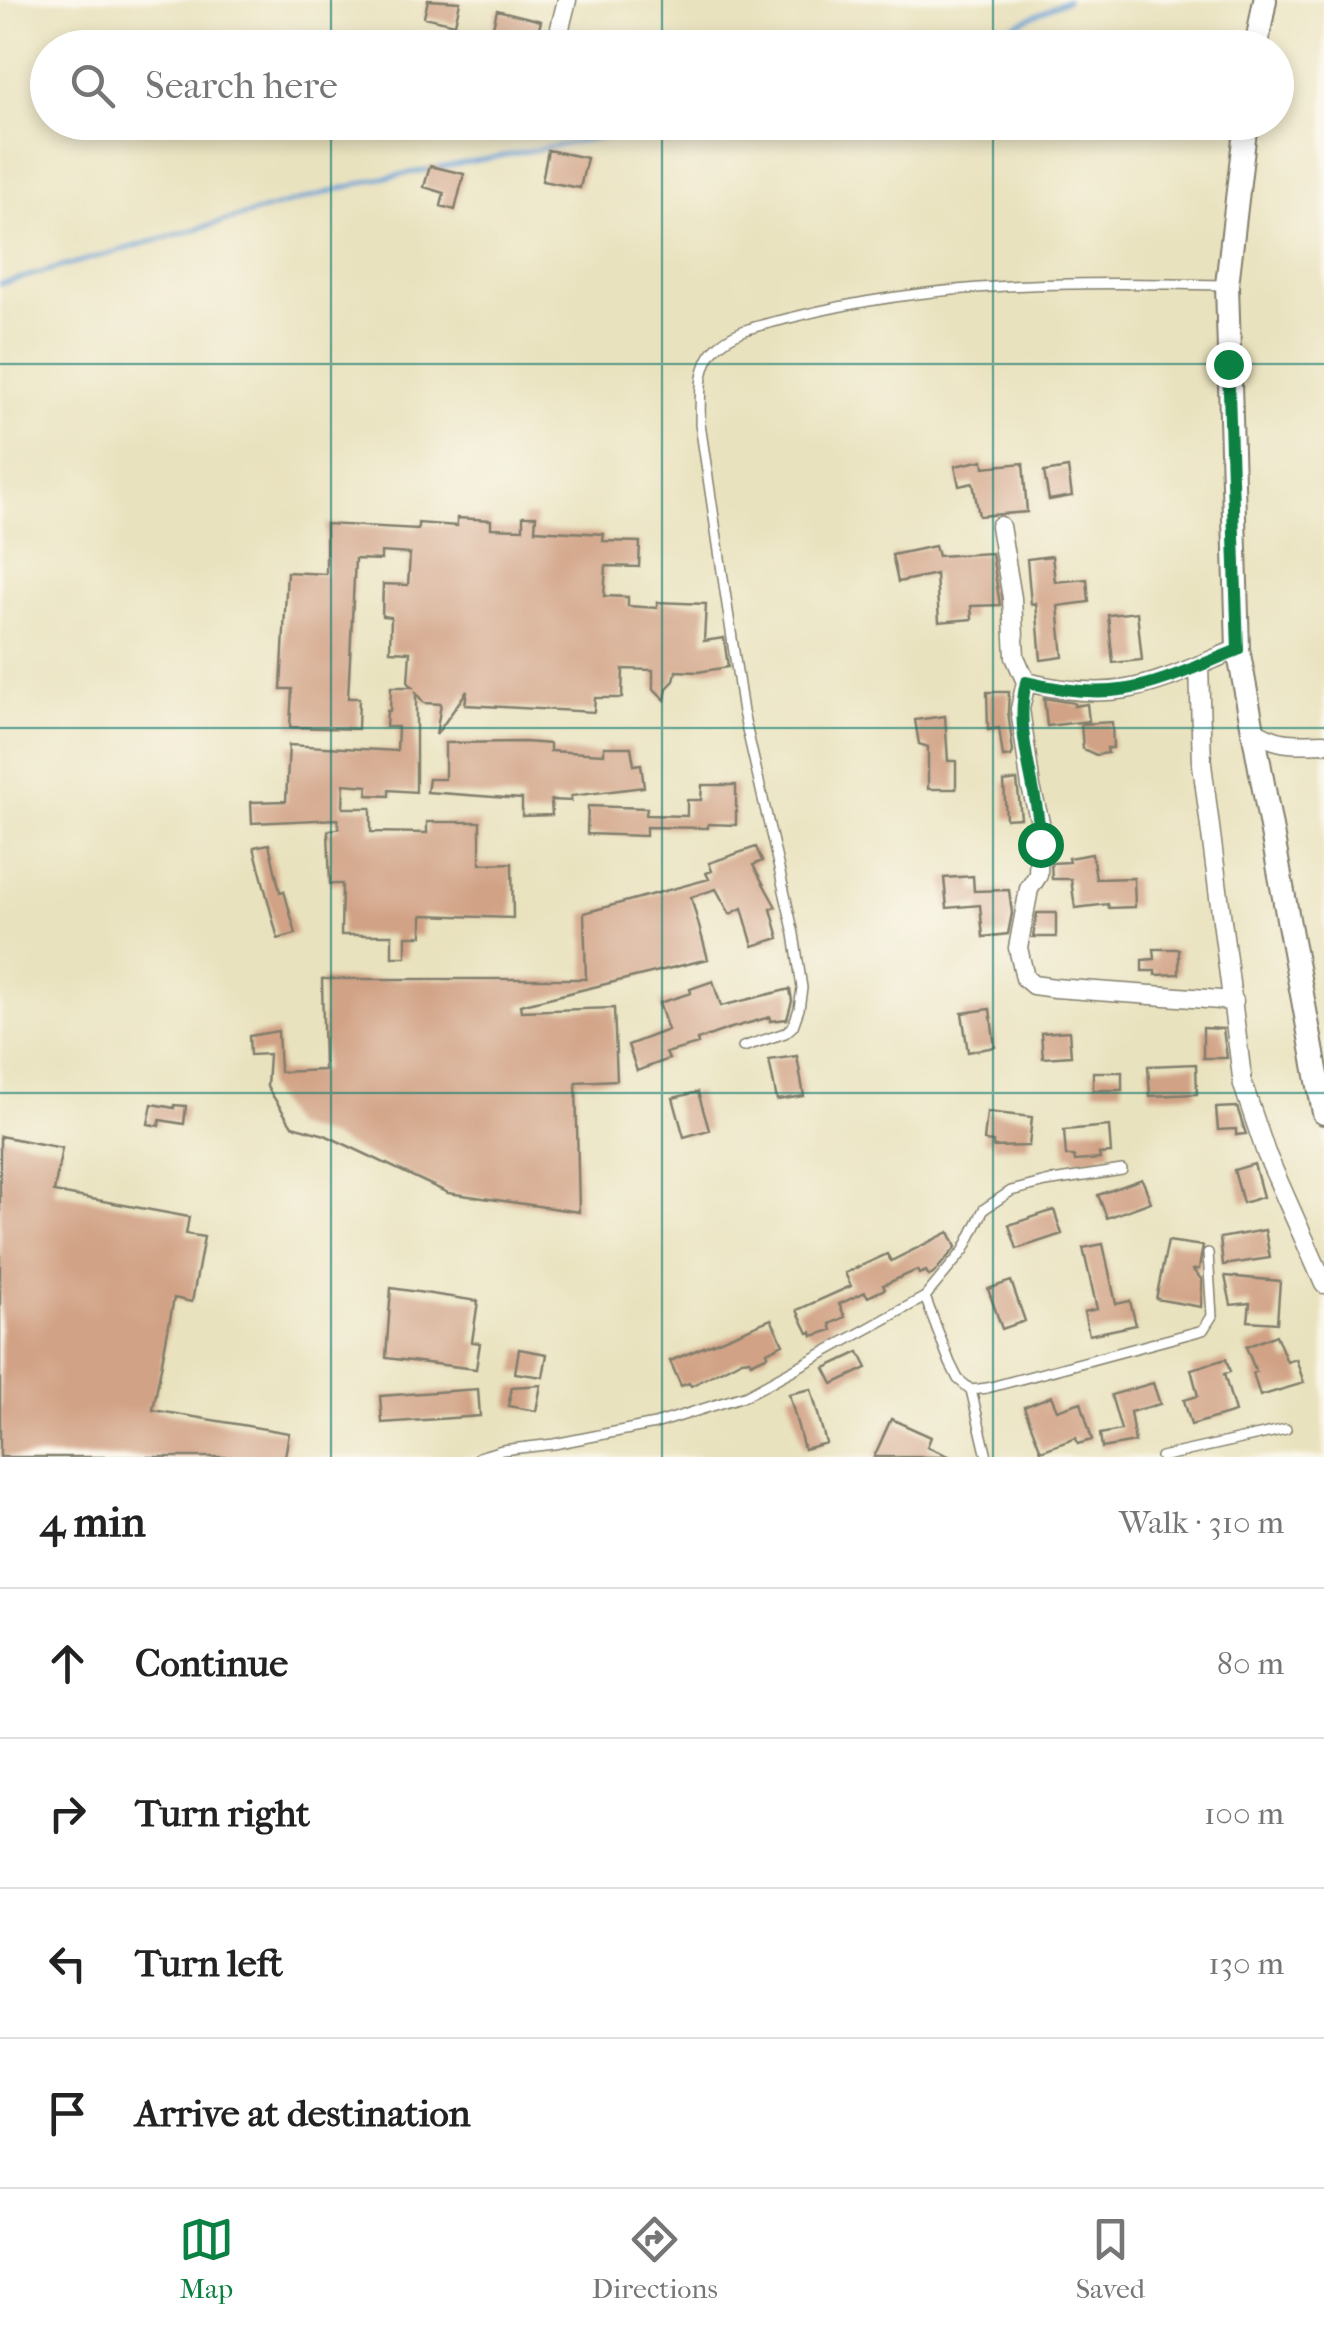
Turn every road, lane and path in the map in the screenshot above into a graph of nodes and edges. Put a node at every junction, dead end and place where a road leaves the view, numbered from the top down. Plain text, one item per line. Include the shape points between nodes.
1 (566, 0) edge
2 (1265, 0) edge
3 (560, 30) edge
4 (1259, 30) edge
5 (1244, 140) edge
6 (1227, 285) junction
7 (1000, 526) dead end
8 (1238, 650) junction
9 (1199, 665) junction
10 (1026, 682) junction
11 (1251, 729) junction
12 (1324, 743) edge
13 (1234, 1001) junction
14 (743, 1047) dead end
15 (1324, 1113) edge
16 (1122, 1170) dead end
17 (1208, 1254) dead end
18 (1324, 1284) edge
19 (925, 1298) junction
20 (972, 1390) junction
21 (1286, 1430) dead end
22 (479, 1457) edge
23 (987, 1457) edge
24 (1161, 1457) edge

1 - 3 street
2 - 4 main road
5 - 6 main road
6 - 8 main road
6 - 14 lane via 973,287 864,301 740,330 712,352 702,376 700,424 743,712 802,988 793,1026
7 - 10 street via 1015,657
8 - 9 street
8 - 11 main road
9 - 10 street via 1114,693
9 - 13 street via 1202,764
10 - 13 street via 1020,709 1040,822 1038,874 1018,948 1025,978 1033,986
11 - 12 street via 1272,742
11 - 15 main road
13 - 18 street via 1243,1085
16 - 19 lane via 1011,1191 984,1209 964,1250
17 - 20 lane via 1212,1316 1203,1330
19 - 20 lane via 958,1380
19 - 22 lane via 747,1395 655,1424
20 - 23 lane
21 - 24 lane

